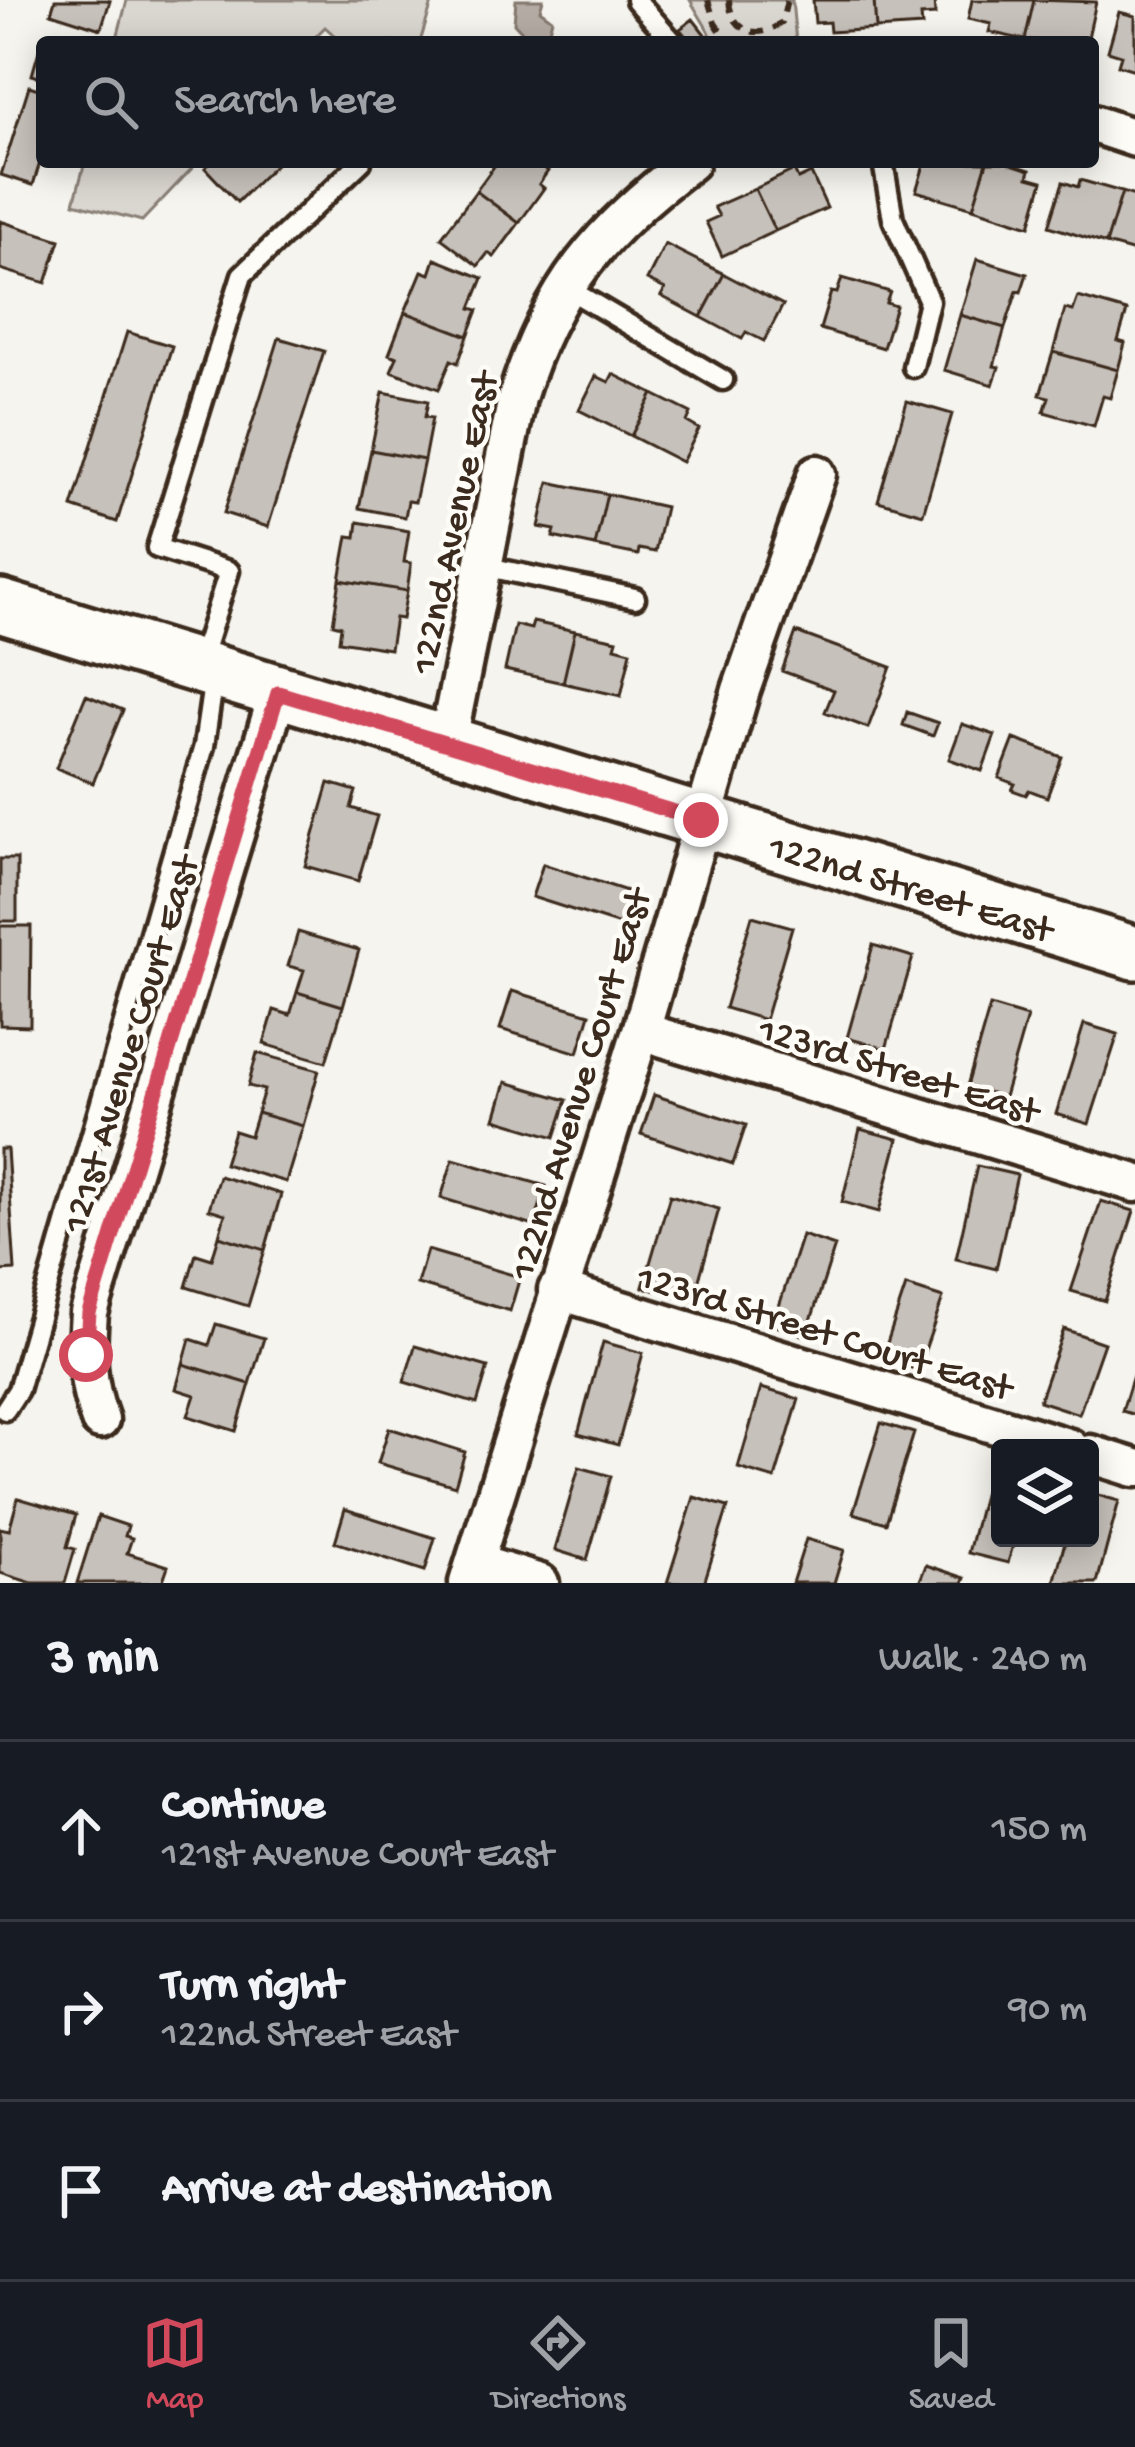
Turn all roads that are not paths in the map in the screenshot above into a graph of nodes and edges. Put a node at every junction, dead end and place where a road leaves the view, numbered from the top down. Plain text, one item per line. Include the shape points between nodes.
1 (636, 0) edge
2 (668, 36) edge
3 (1099, 126) edge
4 (1135, 138) edge
5 (355, 168) edge
6 (683, 168) edge
7 (884, 168) edge
8 (566, 287) junction
9 (913, 367) dead end
10 (723, 380) dead end
11 (817, 473) dead end
12 (483, 566) junction
13 (635, 598) dead end
14 (0, 606) edge
15 (207, 670) junction
16 (278, 693) junction
17 (447, 745) junction
18 (701, 820) junction
19 (1135, 953) edge
20 (641, 1031) junction
21 (1135, 1183) edge
22 (557, 1290) junction
23 (4, 1410) dead end
24 (100, 1420) dead end
25 (1041, 1439) edge
26 (1099, 1457) edge
27 (1135, 1468) edge
28 (471, 1573) edge
29 (540, 1583) edge

1 - 2 lane
3 - 4 street
5 - 15 lane via 242,275 157,548 229,571
6 - 8 street, 122nd Avenue East via 606,231
7 - 9 lane via 893,219 928,301
8 - 10 lane
8 - 12 street, 122nd Avenue East via 517,398
11 - 18 street, 122nd Avenue Court East
12 - 13 lane
12 - 17 street, 122nd Avenue East
14 - 15 street, 122nd Street East
15 - 16 street, 122nd Street East
15 - 23 lane via 204,746 18,1390
16 - 17 street, 122nd Street East
16 - 24 street, 121st Avenue Court East via 89,1313 90,1394
17 - 18 street, 122nd Street East
18 - 19 street, 122nd Street East
18 - 20 street, 122nd Avenue Court East
20 - 21 street, 123rd Street East
20 - 22 street, 122nd Avenue Court East
22 - 25 street, 123rd Street Court East
22 - 28 street, 122nd Avenue Court East
26 - 27 street
28 - 29 street

